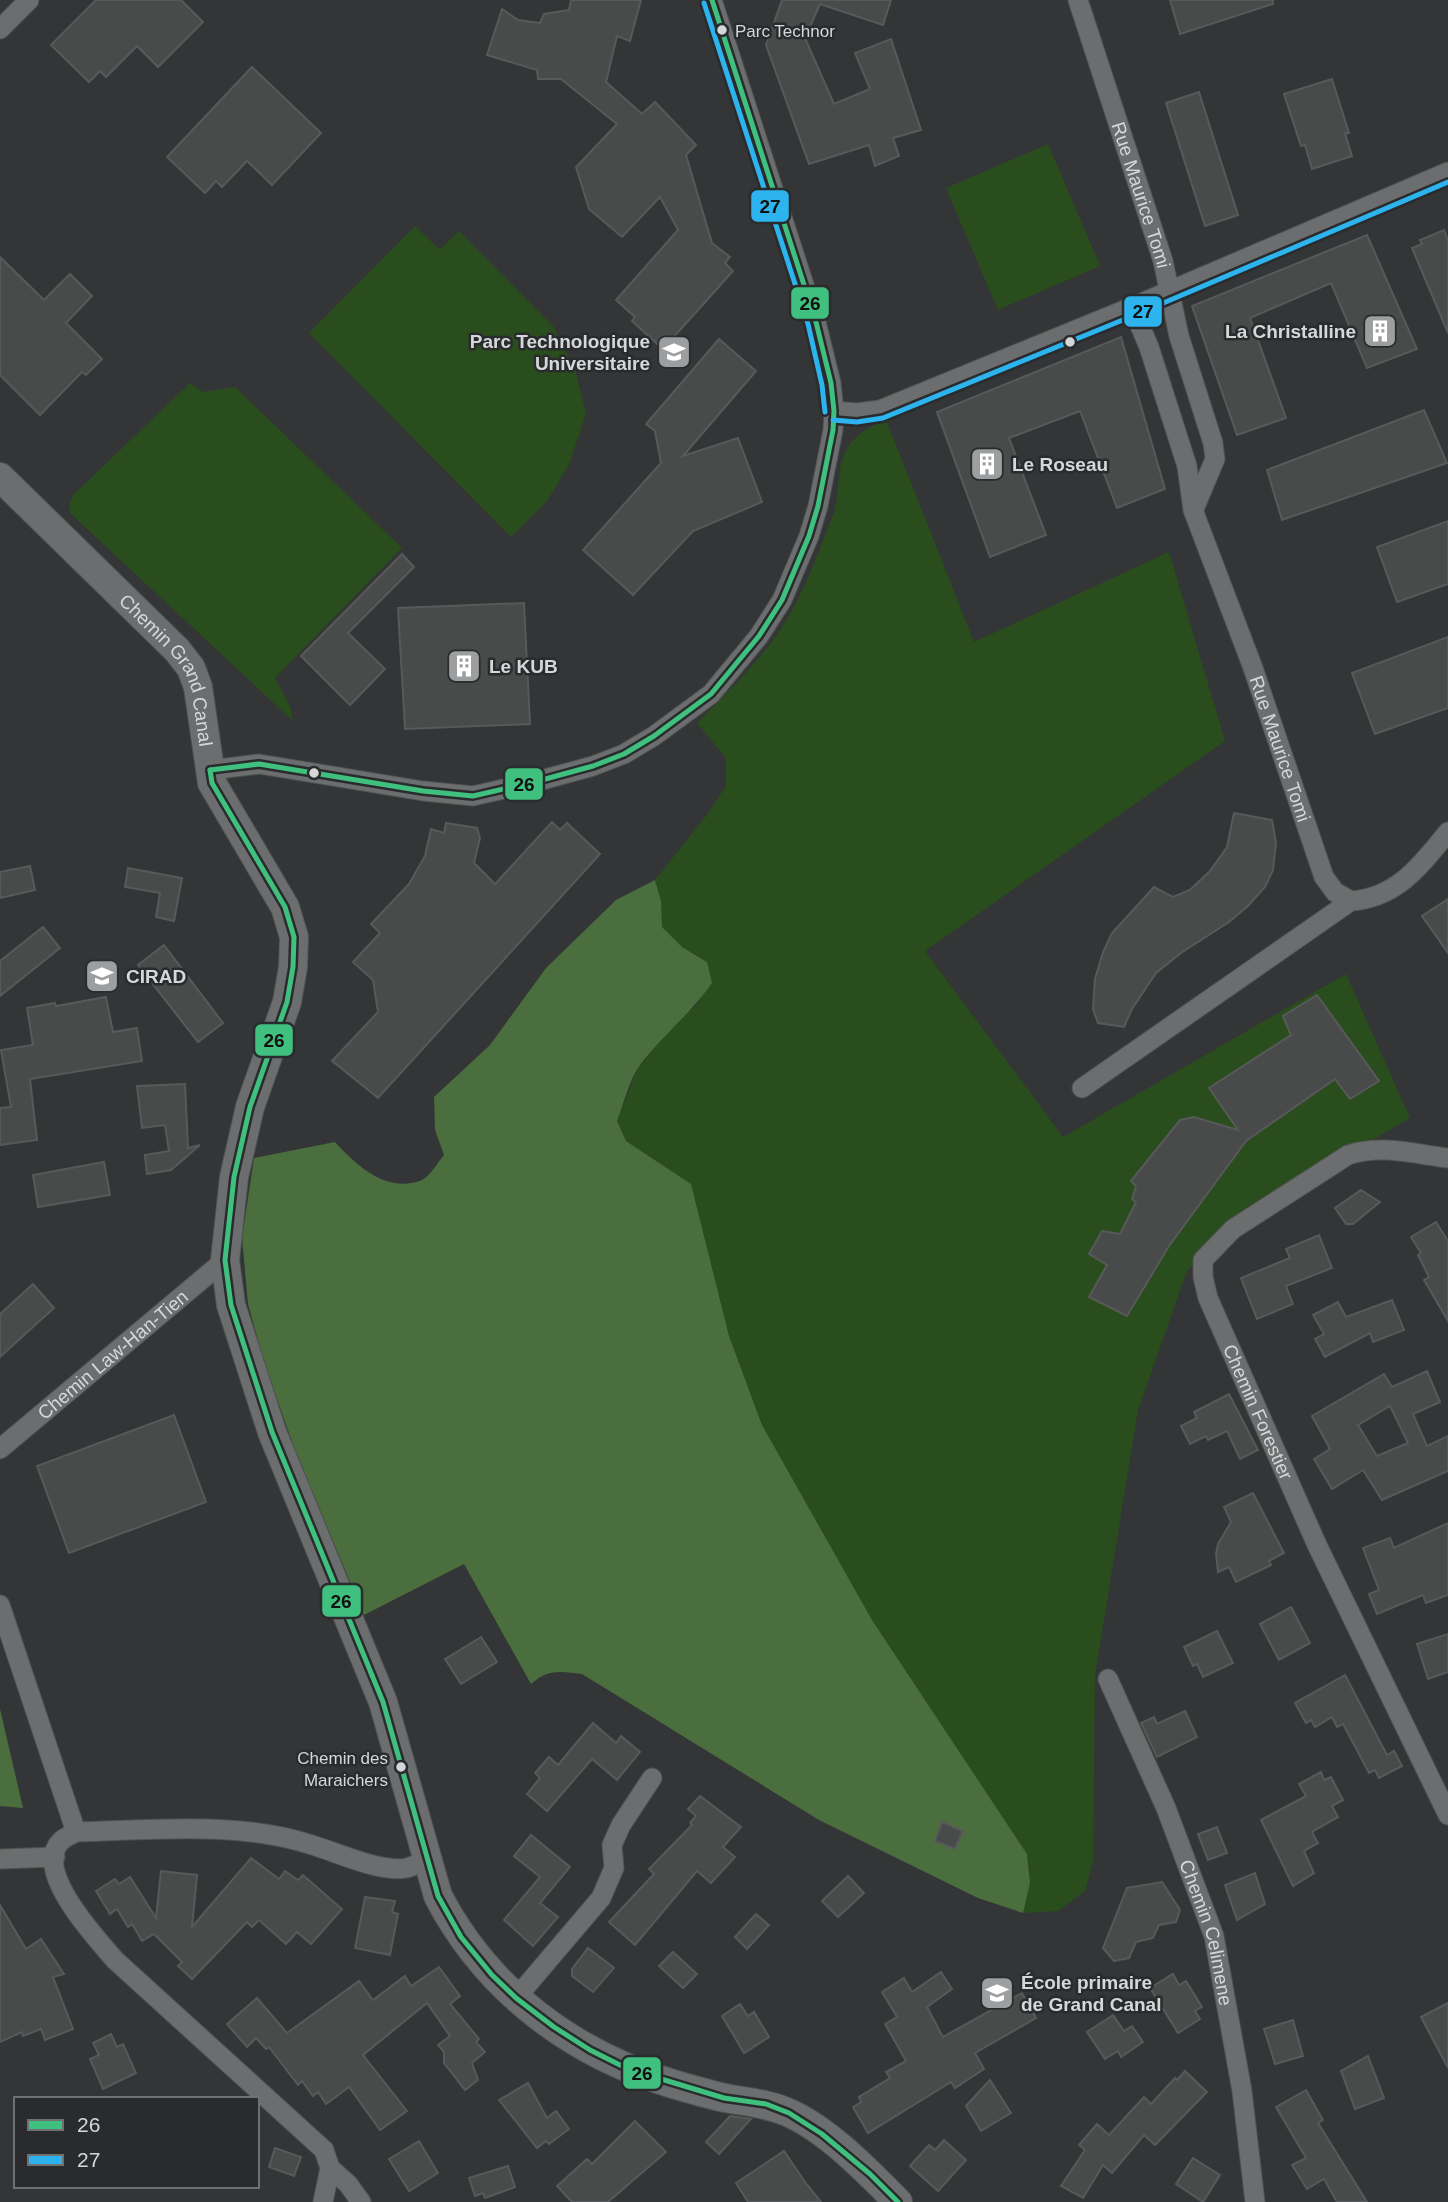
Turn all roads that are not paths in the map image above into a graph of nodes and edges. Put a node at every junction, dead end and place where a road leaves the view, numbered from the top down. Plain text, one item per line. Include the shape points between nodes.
1 (29, 0) edge
2 (712, 0) edge
3 (1078, 0) edge
4 (0, 29) edge
5 (1448, 172) edge
6 (1168, 292) junction
7 (1132, 307) junction
8 (834, 411) junction
9 (0, 477) edge
10 (1193, 510) junction
11 (210, 770) junction
12 (1448, 832) edge
13 (1351, 901) junction
14 (1082, 1088) dead end
15 (1448, 1158) edge
16 (225, 1259) junction
17 (0, 1449) edge
18 (0, 1605) edge
19 (1108, 1679) dead end
20 (652, 1778) dead end
21 (1448, 1815) edge
22 (76, 1832) junction
23 (54, 1857) junction
24 (0, 1859) edge
25 (427, 1860) junction
26 (516, 1998) junction
27 (330, 2168) junction
28 (323, 2202) edge
29 (361, 2202) edge
30 (898, 2202) edge
31 (1255, 2202) edge

1 - 4 street
2 - 8 street via 816,322
3 - 6 street, Rue Maurice Tomi via 1163,261
5 - 6 street
6 - 7 street
6 - 10 street, Rue Maurice Tomi via 1215,459
7 - 8 street via 880,410
7 - 10 street, Rue Maurice Tomi via 1187,466
8 - 11 street via 818,506 782,600 711,694 624,754 473,796 259,764
9 - 11 street, Chemin Grand Canal via 191,668
10 - 13 street, Rue Maurice Tomi via 1324,877 1335,892
11 - 16 street, Chemin Grand Canal via 222,803 285,907 294,937 288,1002 250,1107 234,1177
12 - 13 street via 1414,872 1387,893
13 - 14 street
15 - 21 street, Chemin Forestier via 1385,1149 1348,1154 1233,1229 1203,1260 1203,1277 1269,1438
16 - 17 street, Chemin Law-Han-Tien
16 - 25 street, Chemin Grand Canal via 231,1305 272,1432 383,1702
18 - 22 street
19 - 31 street, Chemin Celimene via 1166,1808 1214,1936 1242,2091
20 - 26 street via 612,1845 614,1868 601,1898
22 - 23 street via 60,1842
22 - 25 street via 251,1832 384,1867 408,1868
23 - 24 street
23 - 27 street via 56,1875 67,1898 115,1960 312,2137 324,2150
25 - 26 street, Chemin Grand Canal via 438,1896 461,1937
26 - 30 street, Chemin Grand Canal via 590,2050 628,2069 789,2113 822,2134
27 - 28 street
27 - 29 street

